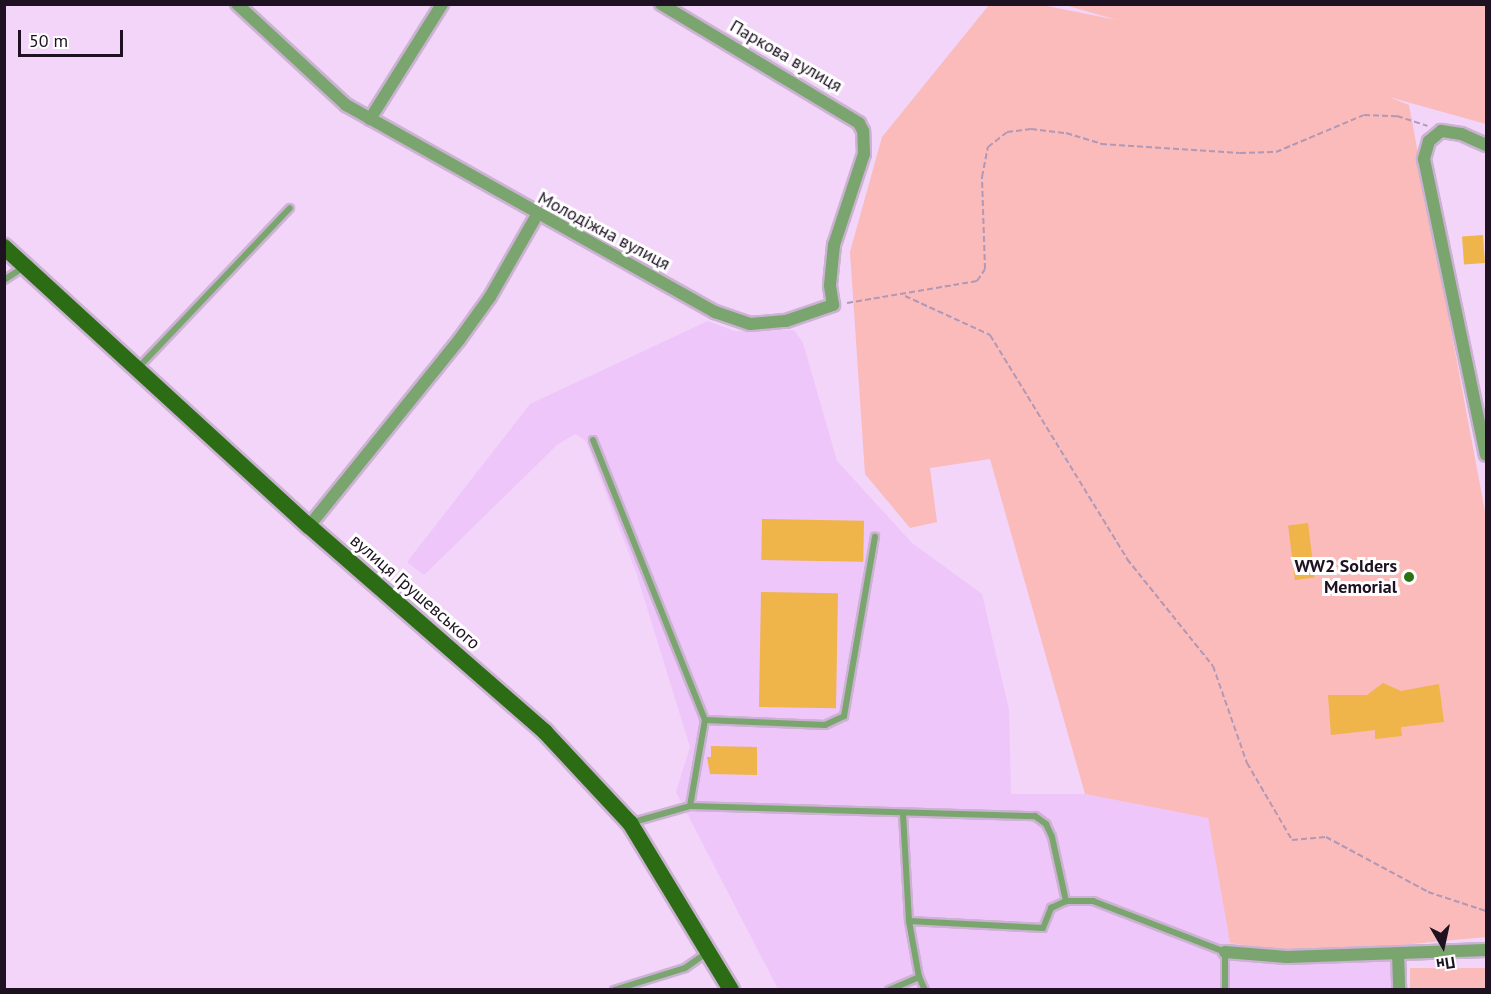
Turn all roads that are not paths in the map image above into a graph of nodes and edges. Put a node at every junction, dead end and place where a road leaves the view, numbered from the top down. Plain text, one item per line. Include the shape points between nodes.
1 (237, 4) edge
2 (442, 4) edge
3 (662, 4) edge
4 (370, 119) junction
5 (1486, 145) edge
6 (290, 208) dead end
7 (537, 215) junction
8 (4, 247) edge
9 (26, 265) junction
10 (4, 280) edge
11 (833, 304) joint
12 (140, 367) junction
13 (593, 440) dead end
14 (1486, 455) edge
15 (309, 526) junction
16 (875, 537) dead end
17 (705, 720) junction
18 (690, 807) junction
19 (903, 814) junction
20 (630, 823) junction
21 (1066, 901) junction
22 (909, 921) junction
23 (1486, 950) edge
24 (710, 951) junction
25 (1226, 952) junction
26 (1398, 954) junction
27 (919, 977) junction
28 (614, 990) edge
29 (731, 990) edge
30 (888, 990) edge
31 (925, 990) edge
32 (1226, 990) edge
33 (1399, 990) edge

1 - 4 street, Молодіжна вулиця via 346,105
2 - 4 street
3 - 11 street, Паркова вулиця via 859,123 864,154 834,245 830,285
4 - 7 street, Молодіжна вулиця
5 - 14 street via 1461,134 1441,131 1429,141 1424,159
6 - 12 lane
7 - 11 street, Молодіжна вулиця via 715,312 750,324 786,321
7 - 15 street via 490,297 459,340
8 - 9 main road, вулиця Грушевського
9 - 10 lane
9 - 12 main road, вулиця Грушевського
12 - 15 main road, вулиця Грушевського
13 - 17 lane
15 - 20 main road, вулиця Грушевського via 545,732
16 - 17 lane via 844,716 825,725
17 - 18 lane
18 - 19 lane
18 - 20 lane
19 - 21 lane via 1035,816 1046,824 1052,837
19 - 22 lane
20 - 24 main road, вулиця Грушевського
21 - 22 lane via 1052,908 1043,928
21 - 25 lane via 1093,901
22 - 27 lane
23 - 26 street
24 - 28 lane via 685,968
24 - 29 main road, вулиця Грушевського
25 - 26 street via 1287,957
25 - 32 lane
26 - 33 street
27 - 30 lane
27 - 31 lane

